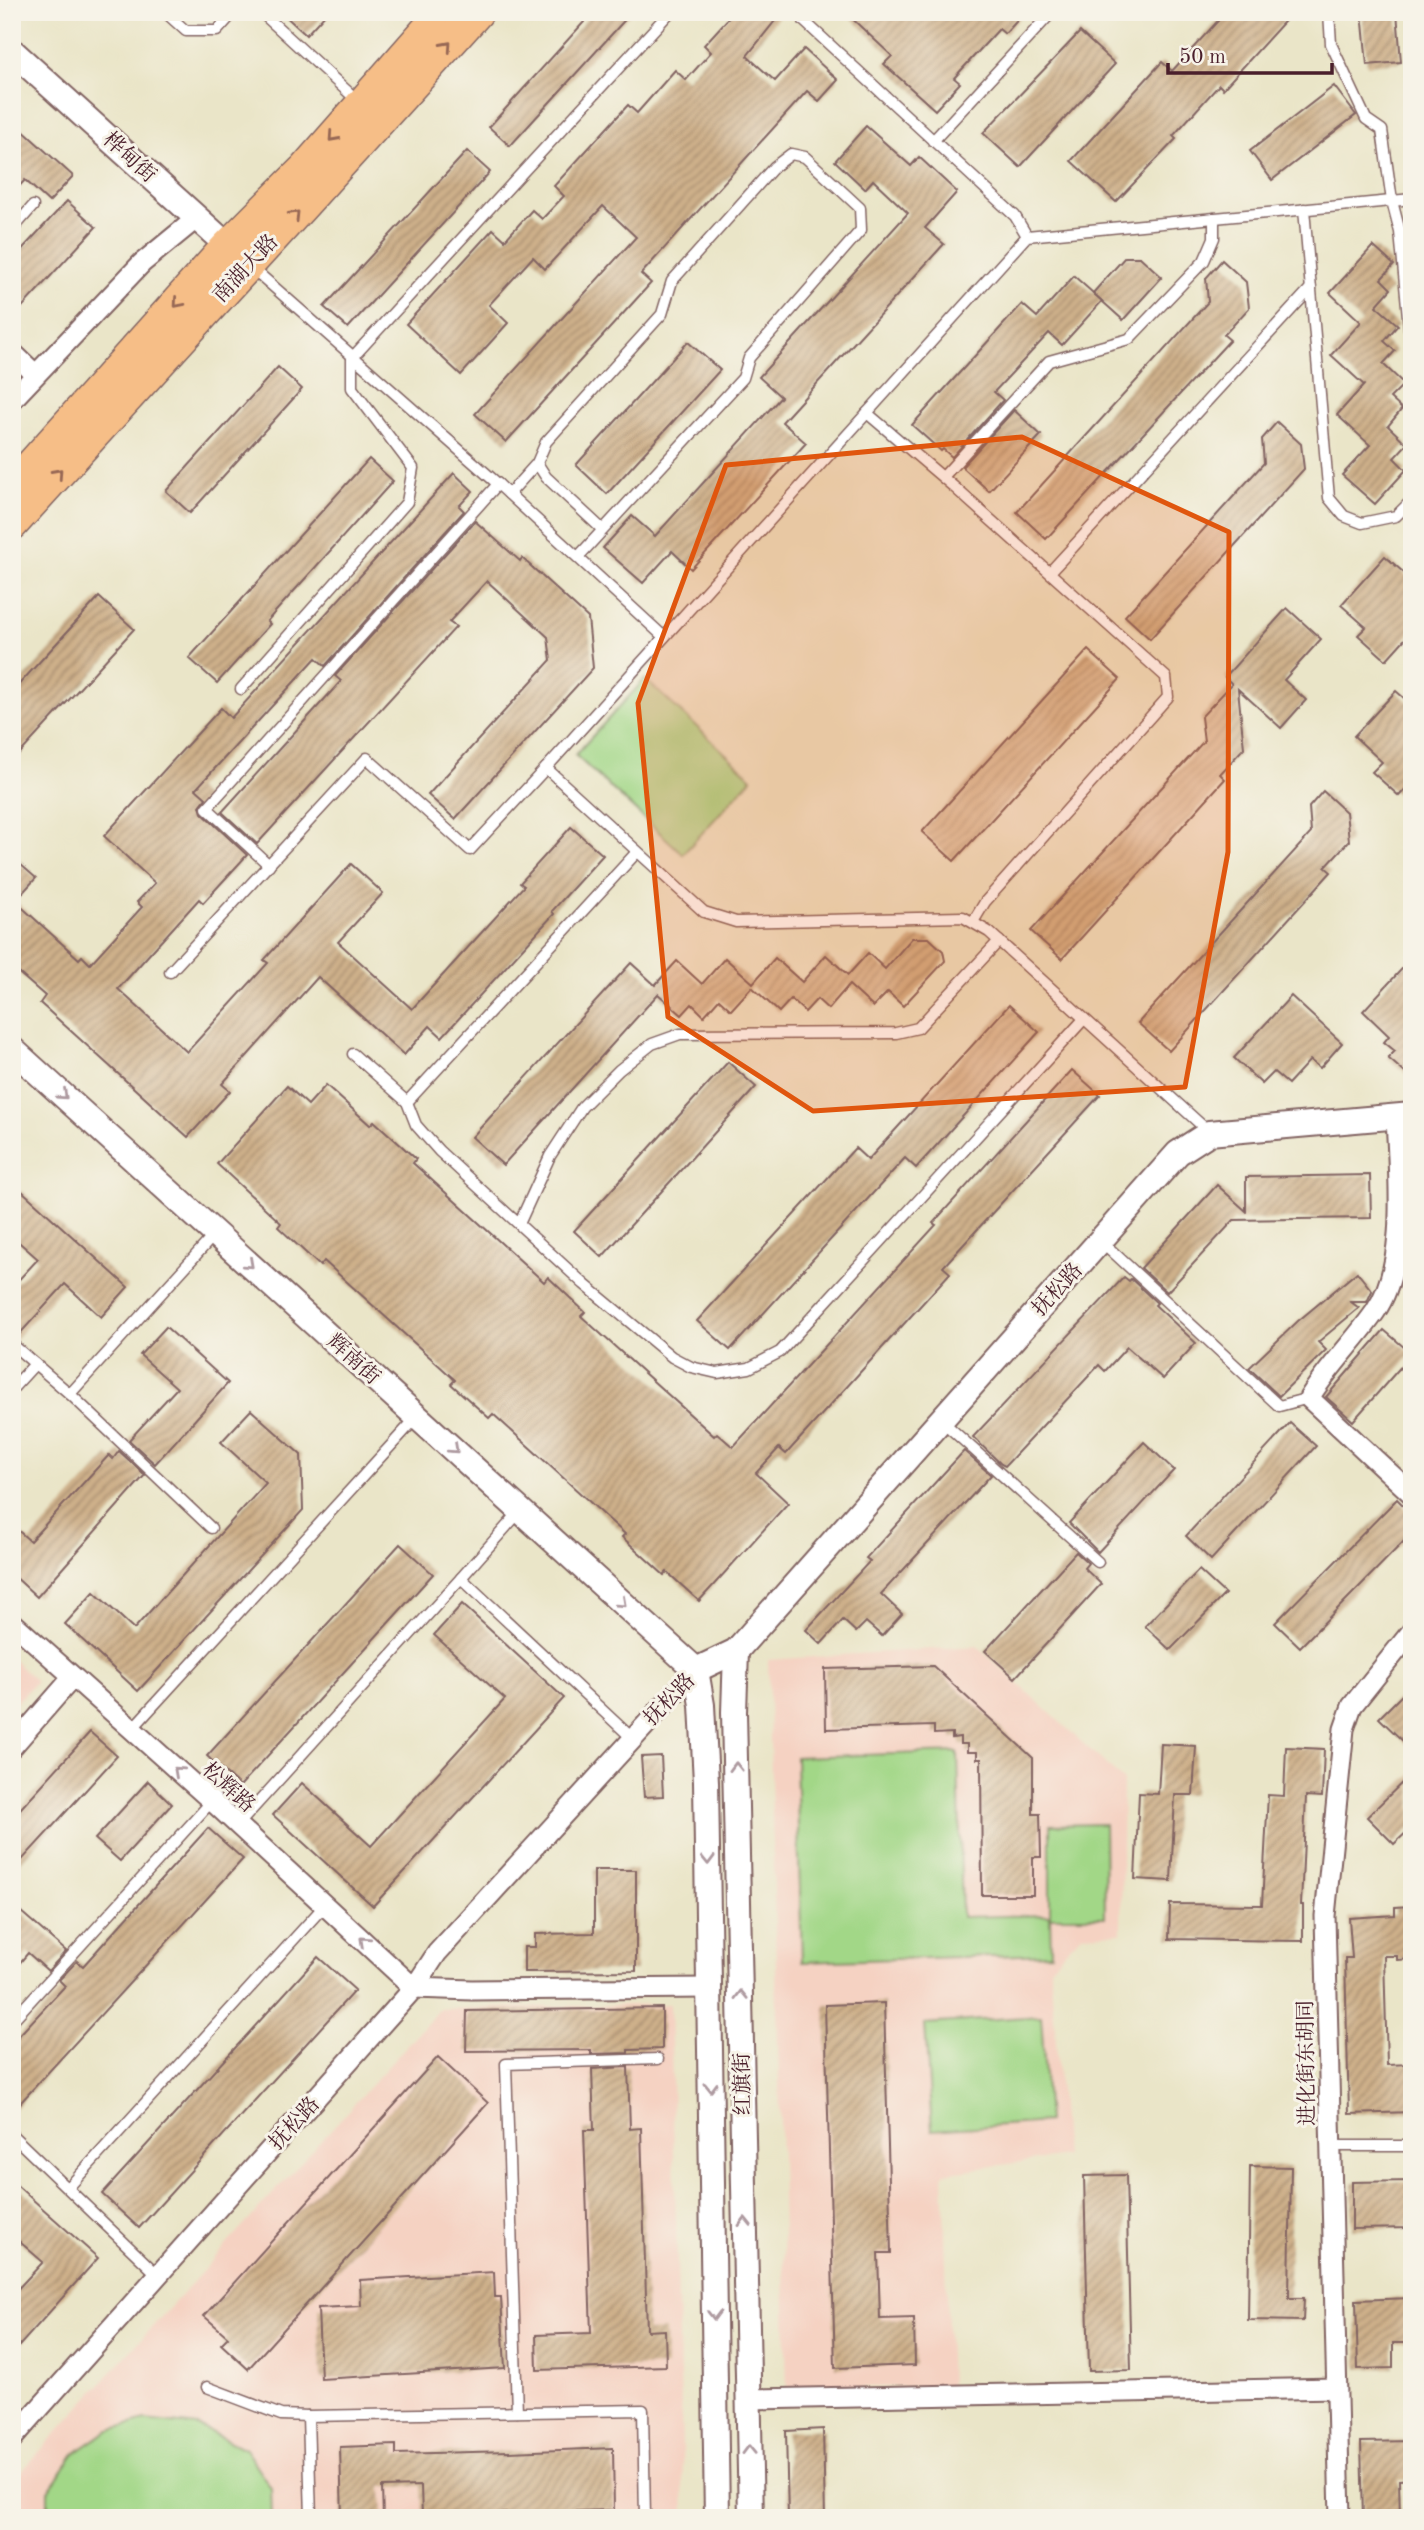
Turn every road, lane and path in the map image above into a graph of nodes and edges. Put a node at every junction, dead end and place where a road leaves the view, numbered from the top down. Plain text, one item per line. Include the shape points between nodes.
1 (165, 12) edge
2 (234, 12) edge
3 (261, 12) edge
4 (443, 12) edge
5 (477, 12) edge
6 (670, 12) edge
7 (1052, 12) edge
8 (1329, 12) edge
9 (804, 20) dead end
10 (14, 58) edge
11 (362, 105) junction
12 (933, 141) junction
13 (1412, 199) edge
14 (1392, 201) junction
15 (33, 206) dead end
16 (1304, 209) junction
17 (197, 218) junction
18 (1214, 218) junction
19 (12, 230) edge
20 (1027, 236) junction
21 (238, 255) junction
22 (1311, 288) junction
23 (12, 352) edge
24 (352, 358) junction
25 (1412, 359) edge
26 (35, 374) junction
27 (12, 400) edge
28 (867, 413) junction
29 (537, 463) junction
30 (943, 477) junction
31 (498, 484) junction
32 (12, 487) edge
33 (509, 494) junction
34 (1412, 500) edge
35 (12, 524) edge
36 (603, 530) junction
37 (578, 557) junction
38 (1050, 572) junction
39 (664, 637) junction
40 (241, 689) dead end
41 (546, 768) junction
42 (637, 852) junction
43 (269, 864) junction
44 (973, 922) junction
45 (999, 941) junction
46 (170, 972) dead end
47 (1084, 1019) junction
48 (12, 1049) edge
49 (353, 1054) dead end
50 (407, 1102) junction
51 (1404, 1115) edge
52 (1209, 1133) junction
53 (519, 1224) junction
54 (215, 1234) junction
55 (1100, 1240) junction
56 (12, 1344) edge
57 (35, 1364) junction
58 (12, 1389) edge
59 (70, 1394) junction
60 (1309, 1398) junction
61 (418, 1416) junction
62 (941, 1420) junction
63 (1412, 1494) edge
64 (521, 1510) junction
65 (211, 1528) dead end
66 (1098, 1562) dead end
67 (461, 1578) junction
68 (12, 1622) edge
69 (1412, 1631) edge
70 (736, 1651) junction
71 (696, 1670) junction
72 (74, 1677) junction
73 (132, 1729) junction
74 (632, 1738) junction
75 (12, 1747) edge
76 (212, 1801) junction
77 (237, 1825) junction
78 (325, 1905) junction
79 (414, 1988) junction
80 (709, 1988) junction
81 (12, 2021) edge
82 (658, 2059) dead end
83 (12, 2135) edge
84 (1331, 2146) junction
85 (1412, 2146) edge
86 (68, 2188) junction
87 (158, 2276) junction
88 (206, 2387) dead end
89 (1336, 2388) junction
90 (748, 2399) junction
91 (517, 2412) junction
92 (308, 2416) junction
93 (12, 2439) edge
94 (311, 2518) edge
95 (645, 2518) edge
96 (717, 2518) edge
97 (751, 2518) edge
98 (1340, 2518) edge

1 - 2 lane via 186,31 217,31
3 - 11 lane
4 - 11 main road, 南湖大路
21 -> 5 main road, 南湖大路 via 299,211
6 - 24 lane
7 - 12 lane
8 - 14 lane via 1331,44 1366,119 1382,130
9 - 12 lane
10 - 17 street, 桦甸街
11 -> 21 main road, 南湖大路
12 - 20 lane via 1015,216
13 - 14 lane
14 - 16 lane
14 - 25 lane via 1400,232
15 - 19 lane
16 - 18 lane
16 - 22 lane
17 - 21 street, 桦甸街
17 - 26 street via 142,263
18 - 20 lane
18 - 30 lane via 1214,238 1204,261 1129,339 1049,362
20 - 28 lane
21 - 24 lane
21 -> 32 main road, 南湖大路
35 -> 21 main road, 南湖大路
22 - 34 lane via 1329,498 1344,516 1362,523 1396,516
22 - 38 lane
23 - 26 street
24 - 31 lane
24 - 40 lane via 352,388 413,468 407,502
26 - 27 street
28 - 30 lane
28 - 39 lane
29 - 33 lane
29 - 36 lane
29 - 36 lane via 546,442 662,314 672,281 774,167 791,154 805,157 849,196 860,208 861,230 749,358 743,378
30 - 38 lane
31 - 33 lane
31 - 43 lane via 206,808
33 - 37 lane
36 - 37 lane
37 - 39 lane
38 - 44 lane via 1166,677 1168,697 985,902
39 - 41 lane
41 - 42 lane
41 - 43 lane via 470,850 367,758
42 - 44 lane via 704,912 736,922 963,917
42 - 50 lane
43 - 46 lane
44 - 45 lane
45 - 47 lane
45 - 53 lane via 918,1028 896,1033 680,1034 652,1044 582,1107 550,1156
47 - 52 lane
47 - 53 lane via 780,1352 749,1367 717,1373 672,1357
48 -> 54 street, 辉南街
49 - 50 lane
50 - 53 lane via 416,1125 439,1151
51 - 52 street, 抚松路
51 - 60 street via 1399,1223 1389,1284 1376,1311
52 - 55 street, 抚松路 via 1178,1153
54 - 59 lane
54 -> 61 street, 辉南街
55 - 60 lane via 1279,1406
55 - 62 street, 抚松路
56 - 57 lane
57 - 58 lane
57 - 59 lane
59 - 65 lane
60 - 63 street
61 -> 64 street, 辉南街
61 - 73 lane
62 - 66 lane
62 - 70 street, 抚松路
64 - 67 lane
64 -> 71 street, 辉南街
67 - 74 lane
67 - 77 lane
68 - 72 street, 松辉路
69 - 84 street, 进化街东胡同 via 1352,1706 1344,1729 1325,1916
70 - 71 street, 抚松路
90 -> 70 street, 红旗街
71 - 74 street, 抚松路
71 -> 80 street, 红旗街 via 706,1782
72 - 73 street, 松辉路
72 - 75 street
76 -> 73 street, 松辉路
74 - 79 street, 抚松路 via 436,1953
76 - 77 street, 松辉路
76 - 81 lane
77 - 78 street, 松辉路
79 -> 78 street, 松辉路
78 - 86 lane
79 - 80 street
79 - 87 street, 抚松路
80 -> 96 street, 红旗街
82 - 91 lane via 506,2064
83 - 86 lane
84 - 85 lane
84 - 89 street, 进化街东胡同
86 - 87 lane
87 - 93 street, 抚松路
88 - 92 lane via 281,2414
89 - 90 street
89 - 98 street, 进化街东胡同
97 -> 90 street, 红旗街
91 - 92 lane
91 - 95 lane via 643,2410
92 - 94 lane

